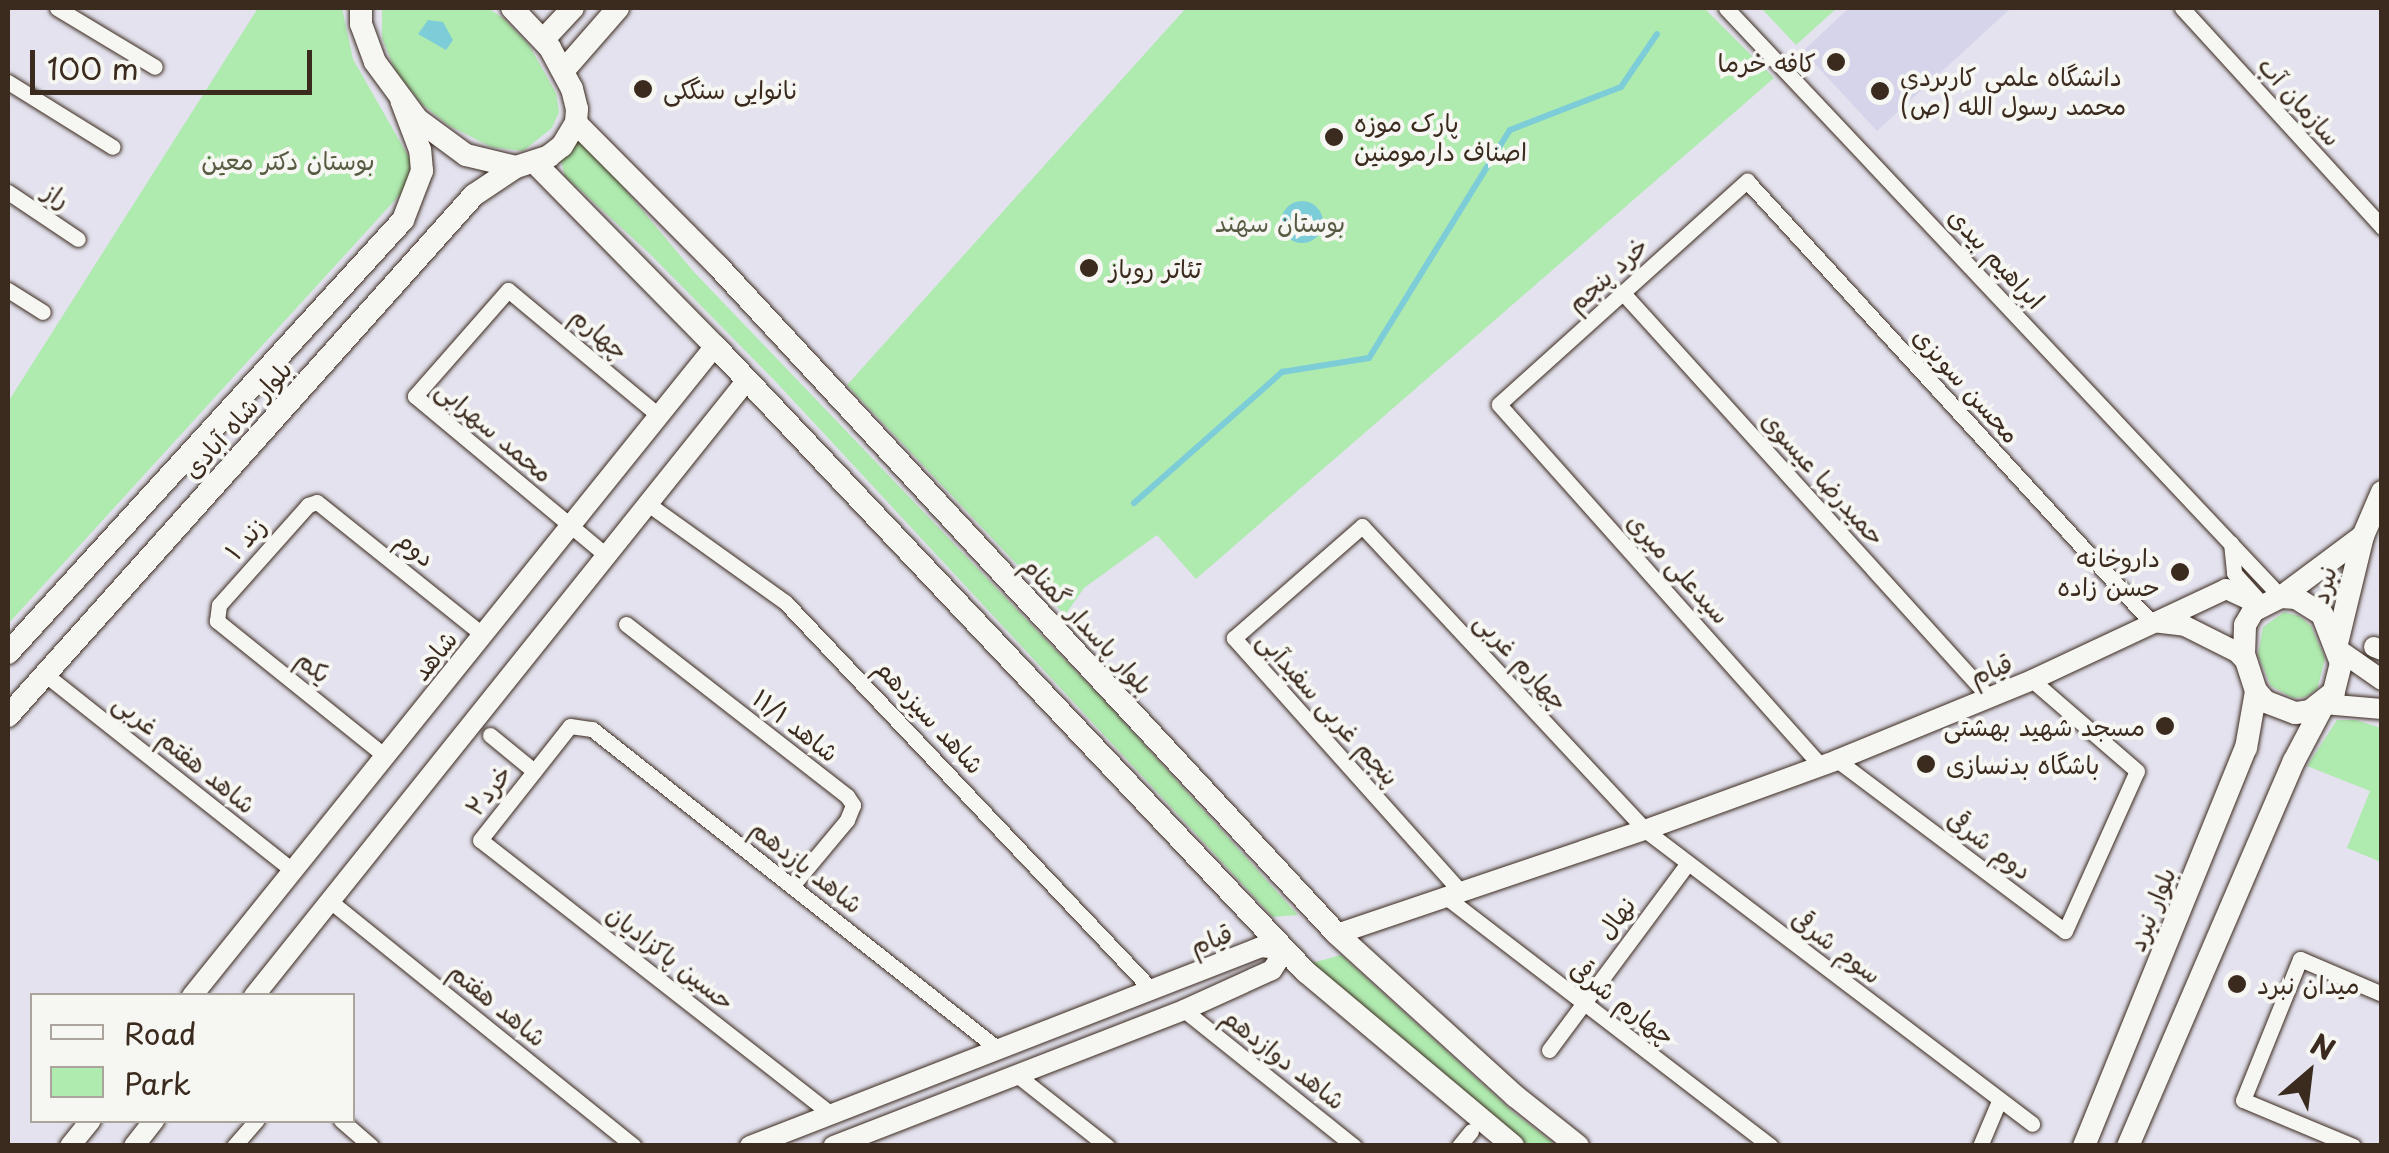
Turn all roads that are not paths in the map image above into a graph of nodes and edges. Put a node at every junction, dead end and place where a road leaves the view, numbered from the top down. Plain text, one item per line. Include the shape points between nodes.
1 (57, 8) edge
2 (361, 8) edge
3 (512, 8) edge
4 (573, 8) edge
5 (618, 8) edge
6 (1726, 8) edge
7 (2182, 8) edge
8 (544, 40) junction
9 (155, 67) dead end
10 (564, 70) junction
11 (8, 82) edge
12 (400, 100) junction
13 (576, 123) junction
14 (112, 147) dead end
15 (525, 164) junction
16 (1748, 180) joint
17 (8, 192) edge
18 (2382, 228) edge
19 (78, 239) dead end
20 (8, 290) edge
21 (508, 290) joint
22 (1622, 293) junction
23 (43, 312) dead end
24 (715, 346) junction
25 (748, 380) junction
26 (1499, 404) joint
27 (659, 416) junction
28 (2382, 492) edge
29 (317, 502) joint
30 (648, 504) junction
31 (570, 526) junction
32 (1362, 526) joint
33 (2372, 540) edge
34 (606, 556) junction
35 (2272, 601) junction
36 (216, 614) joint
37 (2150, 622) junction
38 (626, 624) dead end
39 (483, 635) junction
40 (2336, 648) junction
41 (8, 653) edge
42 (2248, 664) junction
43 (46, 675) junction
44 (2032, 680) junction
45 (2382, 680) edge
46 (2256, 691) junction
47 (1989, 697) junction
48 (2324, 704) junction
49 (2382, 709) edge
50 (8, 716) edge
51 (582, 724) joint
52 (490, 735) dead end
53 (385, 756) junction
54 (1829, 763) junction
55 (534, 771) junction
56 (1645, 830) junction
57 (480, 840) joint
58 (1688, 863) junction
59 (293, 871) junction
60 (792, 886) junction
61 (1454, 895) junction
62 (330, 901) junction
63 (1337, 934) junction
64 (1285, 950) junction
65 (1151, 989) junction
66 (194, 993) edge
67 (256, 993) edge
68 (2382, 994) edge
69 (1583, 1004) junction
70 (1184, 1010) junction
71 (998, 1049) junction
72 (1549, 1050) dead end
73 (1017, 1074) junction
74 (1999, 1101) junction
75 (831, 1114) junction
76 (89, 1123) edge
77 (152, 1123) edge
78 (254, 1123) edge
79 (345, 1123) edge
80 (2032, 1124) dead end
81 (1471, 1131) dead end
82 (869, 1140) edge
83 (70, 1146) edge
84 (134, 1146) edge
85 (234, 1146) edge
86 (372, 1146) edge
87 (634, 1146) edge
88 (750, 1146) edge
89 (833, 1146) edge
90 (1108, 1146) edge
91 (1354, 1146) edge
92 (1459, 1146) edge
93 (1513, 1146) edge
94 (1578, 1146) edge
95 (1770, 1146) edge
96 (1980, 1146) edge
97 (2084, 1146) edge
98 (2128, 1146) edge
99 (2353, 1146) edge

1 - 9 street
2 - 12 main road via 375,62
3 - 8 main road
4 - 8 main road
5 - 10 main road
6 - 35 street, ابراهیم بیدی via 2231,543
7 - 18 street, سازمان آب
8 - 10 main road
10 - 13 main road
11 - 14 street
12 - 15 main road via 466,155
12 - 41 main road, بلوار شاه آبادی via 422,171 403,220
13 - 15 main road, بلوار شاه آبادی via 562,146
13 - 63 main road, بلوار پاسدار گمنام
15 - 24 main road
15 - 43 main road, بلوار شاه آبادی via 474,195
16 - 22 street, خرد پنجم
16 - 37 street, محسن سویزی
17 - 19 street, راز
20 - 23 street
21 - 27 street, چهارم
21 - 31 street, محمد سهرابی via 415,396
22 - 26 street, خرد پنجم
22 - 47 street, حمیدرضا عیسوی
24 - 25 main road
24 - 27 street, شاهد
25 - 30 street
25 - 64 main road
26 - 54 street, سیدعلی میری
27 - 31 street, شاهد
28 - 33 main road, نبرد
29 - 36 street, زند ۱ via 308,504
29 - 39 street, دوم
30 - 34 street
30 - 65 street, شاهد سیزدهم via 785,602
31 - 34 street, محمد سهرابی
31 - 39 street, شاهد
32 - 56 street, چهارم غربی
32 - 61 street, پنجم غربی سفیدآبی via 1234,638
33 - 35 main road, نبرد
33 - 40 main road, نبرد
34 - 62 street
35 - 37 street, قیام via 2226,589
35 - 40 main road via 2310,604 2322,614
35 - 42 main road via 2245,625
36 - 53 street, یکم
37 - 42 street via 2184,626
37 - 44 street, قیام
38 - 60 street, شاهد ۱۱/۱ via 847,796 847,820
39 - 53 street, شاهد
40 - 45 street
40 - 48 main road via 2340,678
42 - 46 main road
43 - 50 main road, بلوار شاه آبادی
43 - 59 street, شاهد هفتم غربی
44 - 47 street, قیام
44 - 54 street, دوم شرقی via 2137,771 2064,931
46 - 48 main road via 2294,713
46 - 97 main road, بلوار نبرد via 2246,748
47 - 54 street, قیام
48 - 49 street
48 - 98 main road
51 - 55 street, خرد۲ via 570,726
51 - 60 street, شاهد یازدهم
52 - 55 street, خرد۲
53 - 59 street, شاهد
54 - 56 street, قیام
55 - 57 street, خرد۲
56 - 58 street, سوم شرقی
56 - 61 street, قیام
57 - 75 street, حسین پاکزادیان
58 - 69 street, نهال
58 - 74 street, سوم شرقی
59 - 66 street, شاهد
60 - 71 street, شاهد یازدهم
61 - 63 street, قیام
61 - 69 street, چهارم شرقی
62 - 67 street
62 - 87 street, شاهد هفتم
63 - 94 main road, بلوار پاسدار گمنام
64 - 65 street, قیام via 1260,947
64 - 70 street, قیام via 1272,970
64 - 93 main road
65 - 71 street, قیام
68 - 99 street via 2300,959 2243,1100
69 - 72 street, نهال
69 - 95 street, چهارم شرقی
70 - 73 street, قیام
70 - 91 street, شاهد دوازدهم
71 - 75 street, قیام
73 - 82 street, قیام
73 - 90 street
74 - 80 street, سوم شرقی
74 - 96 street
75 - 88 street, قیام
76 - 83 street
77 - 84 street
78 - 85 street
79 - 86 street
81 - 92 street
82 - 89 street, قیام

